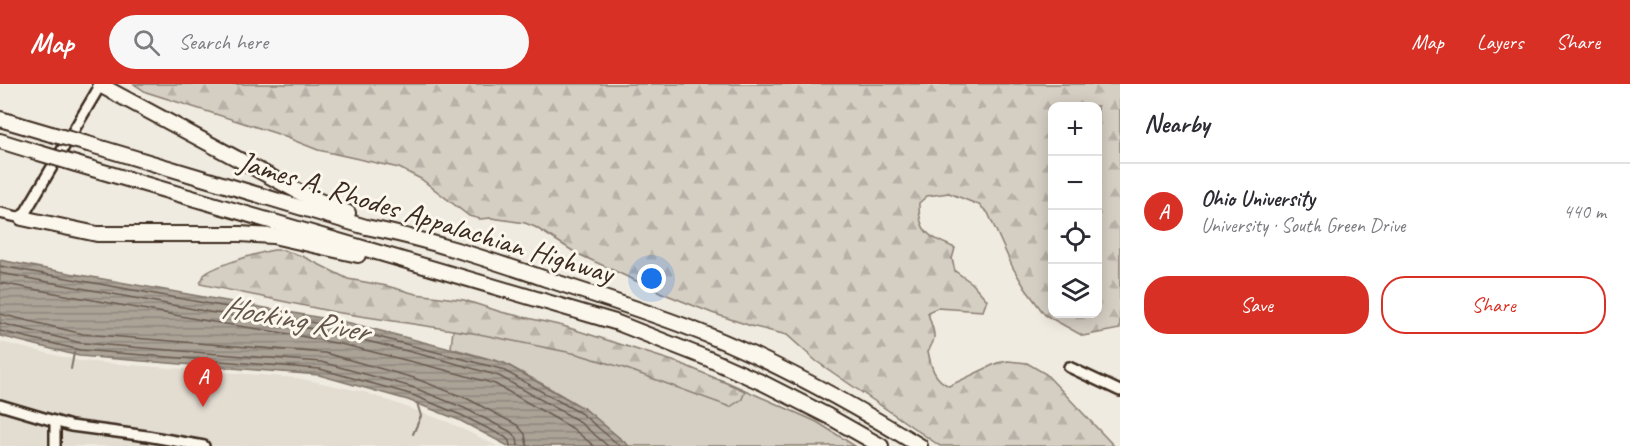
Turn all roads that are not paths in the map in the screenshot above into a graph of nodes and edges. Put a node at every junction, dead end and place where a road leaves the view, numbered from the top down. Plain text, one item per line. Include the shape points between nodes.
1 (100, 85) edge
2 (0, 119) edge
3 (0, 141) edge
4 (0, 213) edge
5 (22, 218) junction
6 (391, 232) junction
7 (412, 264) junction
8 (1069, 367) dead end
9 (1120, 391) edge
10 (0, 405) edge
11 (55, 422) junction
12 (54, 446) edge
13 (204, 446) edge
14 (880, 446) edge
15 (920, 446) edge

1 - 5 street
1 - 6 highway via 302,193
2 - 6 highway, James A. Rhodes Appalachian Highway, bridge
3 - 7 highway, James A. Rhodes Appalachian Highway, bridge
4 - 5 street
5 - 7 highway via 97,234 273,236
6 - 15 highway, James A. Rhodes Appalachian Highway via 626,304 711,337 812,385
7 - 14 highway, James A. Rhodes Appalachian Highway via 573,309 665,342 763,383
8 - 9 street
10 - 11 street
11 - 12 street
11 - 13 street

